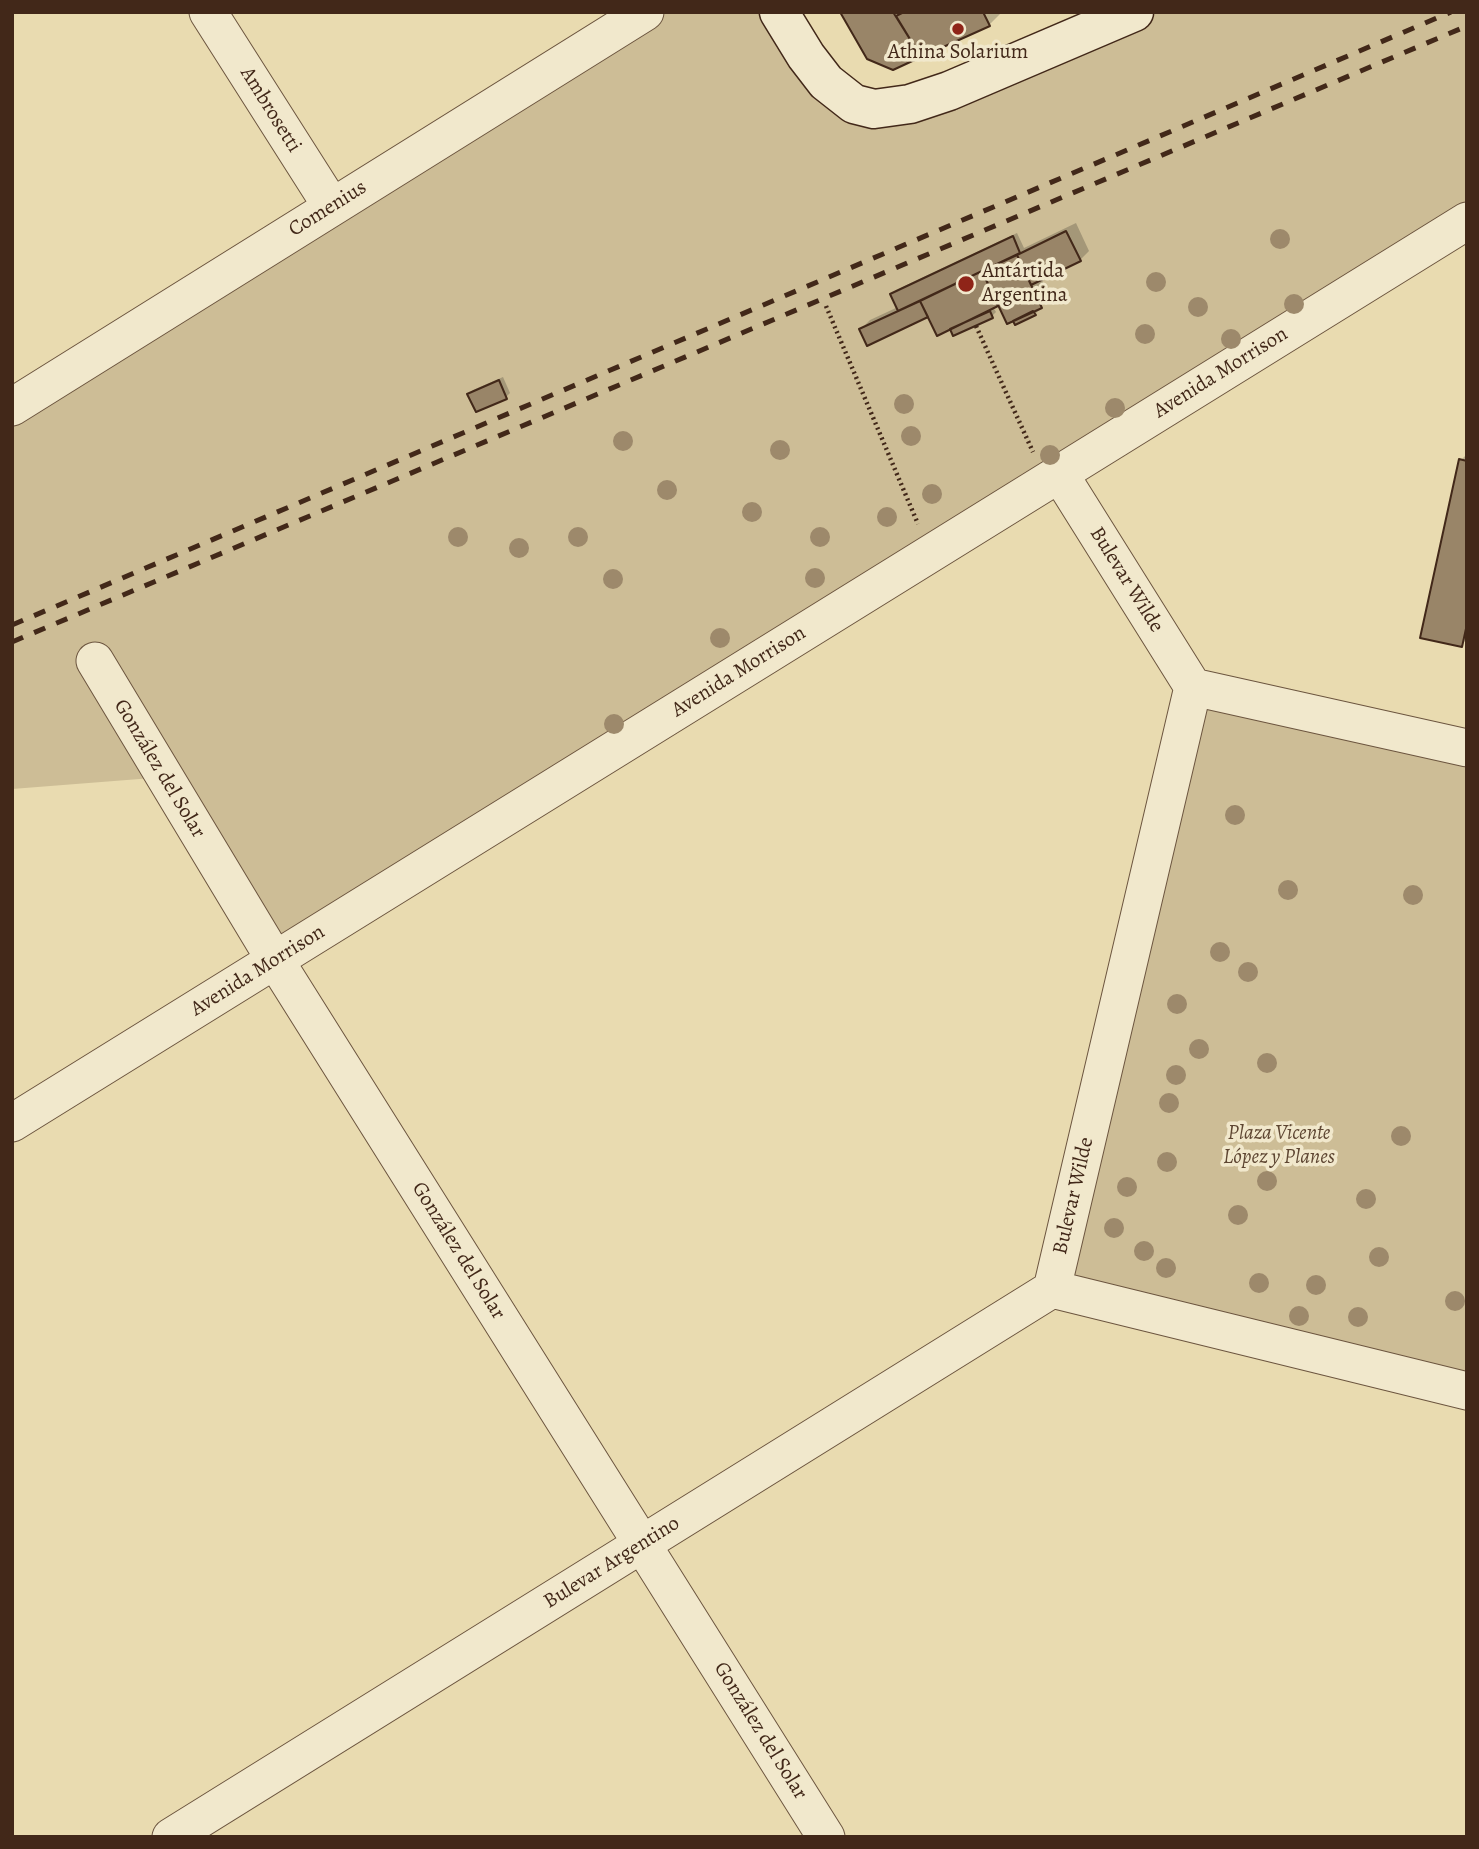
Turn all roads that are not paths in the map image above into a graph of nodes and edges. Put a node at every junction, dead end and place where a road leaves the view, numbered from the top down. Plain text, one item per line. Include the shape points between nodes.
1 (208, 12) edge
2 (645, 12) edge
3 (779, 12) edge
4 (1134, 12) edge
5 (331, 207) junction
6 (1467, 221) edge
7 (12, 407) edge
8 (1053, 477) junction
9 (95, 662) dead end
10 (1193, 687) junction
11 (1467, 748) edge
12 (275, 960) junction
13 (12, 1123) edge
14 (1052, 1289) junction
15 (1467, 1391) edge
16 (643, 1544) junction
17 (172, 1837) edge
18 (826, 1837) edge

1 - 5 street, Ambrosetti
2 - 5 street, Comenius
3 - 4 street via 826,82 854,104 874,109 910,104 949,91
5 - 7 street, Comenius
6 - 8 street, Avenida Morrison
8 - 10 street, Bulevar Wilde
8 - 12 street, Avenida Morrison
9 - 12 street, González del Solar
10 - 11 street
10 - 14 street, Bulevar Wilde
12 - 13 street, Avenida Morrison
12 - 16 street, González del Solar
14 - 15 street
14 - 16 street, Bulevar Argentino
16 - 17 street, Bulevar Argentino
16 - 18 street, González del Solar

